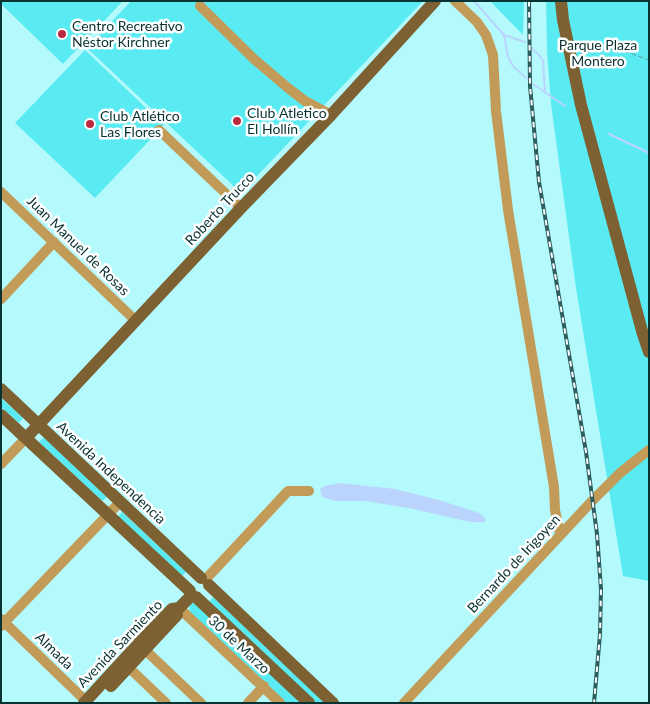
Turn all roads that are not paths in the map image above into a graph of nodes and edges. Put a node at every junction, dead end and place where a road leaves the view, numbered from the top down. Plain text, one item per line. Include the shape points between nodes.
1 (435, 1) edge
2 (455, 1) edge
3 (561, 1) edge
4 (200, 6) dead end
5 (331, 115) junction
6 (159, 130) dead end
7 (1, 192) edge
8 (241, 208) junction
9 (54, 242) junction
10 (1, 298) edge
11 (136, 320) junction
12 (649, 352) edge
13 (1, 390) edge
14 (1, 414) edge
15 (38, 424) junction
16 (26, 438) junction
17 (649, 450) edge
18 (1, 464) edge
19 (309, 491) dead end
20 (120, 502) junction
21 (108, 514) junction
22 (560, 534) junction
23 (205, 581) junction
24 (193, 594) junction
25 (179, 608) junction
26 (2, 623) edge
27 (141, 647) junction
28 (126, 664) junction
29 (264, 686) junction
30 (89, 702) edge
31 (166, 703) edge
32 (201, 703) edge
33 (248, 703) edge
34 (280, 703) edge
35 (309, 703) edge
36 (333, 703) edge
37 (404, 703) edge

1 - 5 main road, Roberto Trucco
2 - 22 street via 477,22 493,55 508,210
3 - 12 main road via 591,143
4 - 5 street via 288,88
5 - 8 main road, Roberto Trucco
6 - 8 street
7 - 9 street, Juan Manuel de Rosas
8 - 11 main road, Roberto Trucco
9 - 10 street
9 - 11 street, Juan Manuel de Rosas
11 - 15 main road, Roberto Trucco
13 - 15 main road, Avenida Independencia
14 - 16 main road
15 - 16 main road, Roberto Trucco
15 - 20 main road, Avenida Independencia
16 - 18 street
16 - 21 main road
17 - 22 street, Bernardo de Irigoyen via 620,473
19 - 23 street via 288,491
20 - 21 street
20 - 23 main road, Avenida Independencia
21 - 24 main road
21 - 26 street
22 - 37 street, Bernardo de Irigoyen
23 - 24 main road, Avenida Sarmiento via 207,594 202,597
23 - 36 main road, Avenida Independencia
24 - 25 main road, Avenida Sarmiento
24 - 35 main road
25 - 27 main road, Avenida Sarmiento via 177,616
25 - 29 street, 30 de Marzo
26 - 30 street, Almada
27 - 28 main road, Avenida Sarmiento
27 - 32 street
28 - 30 main road, Avenida Sarmiento
28 - 31 street
29 - 33 street
29 - 34 street, 30 de Marzo

